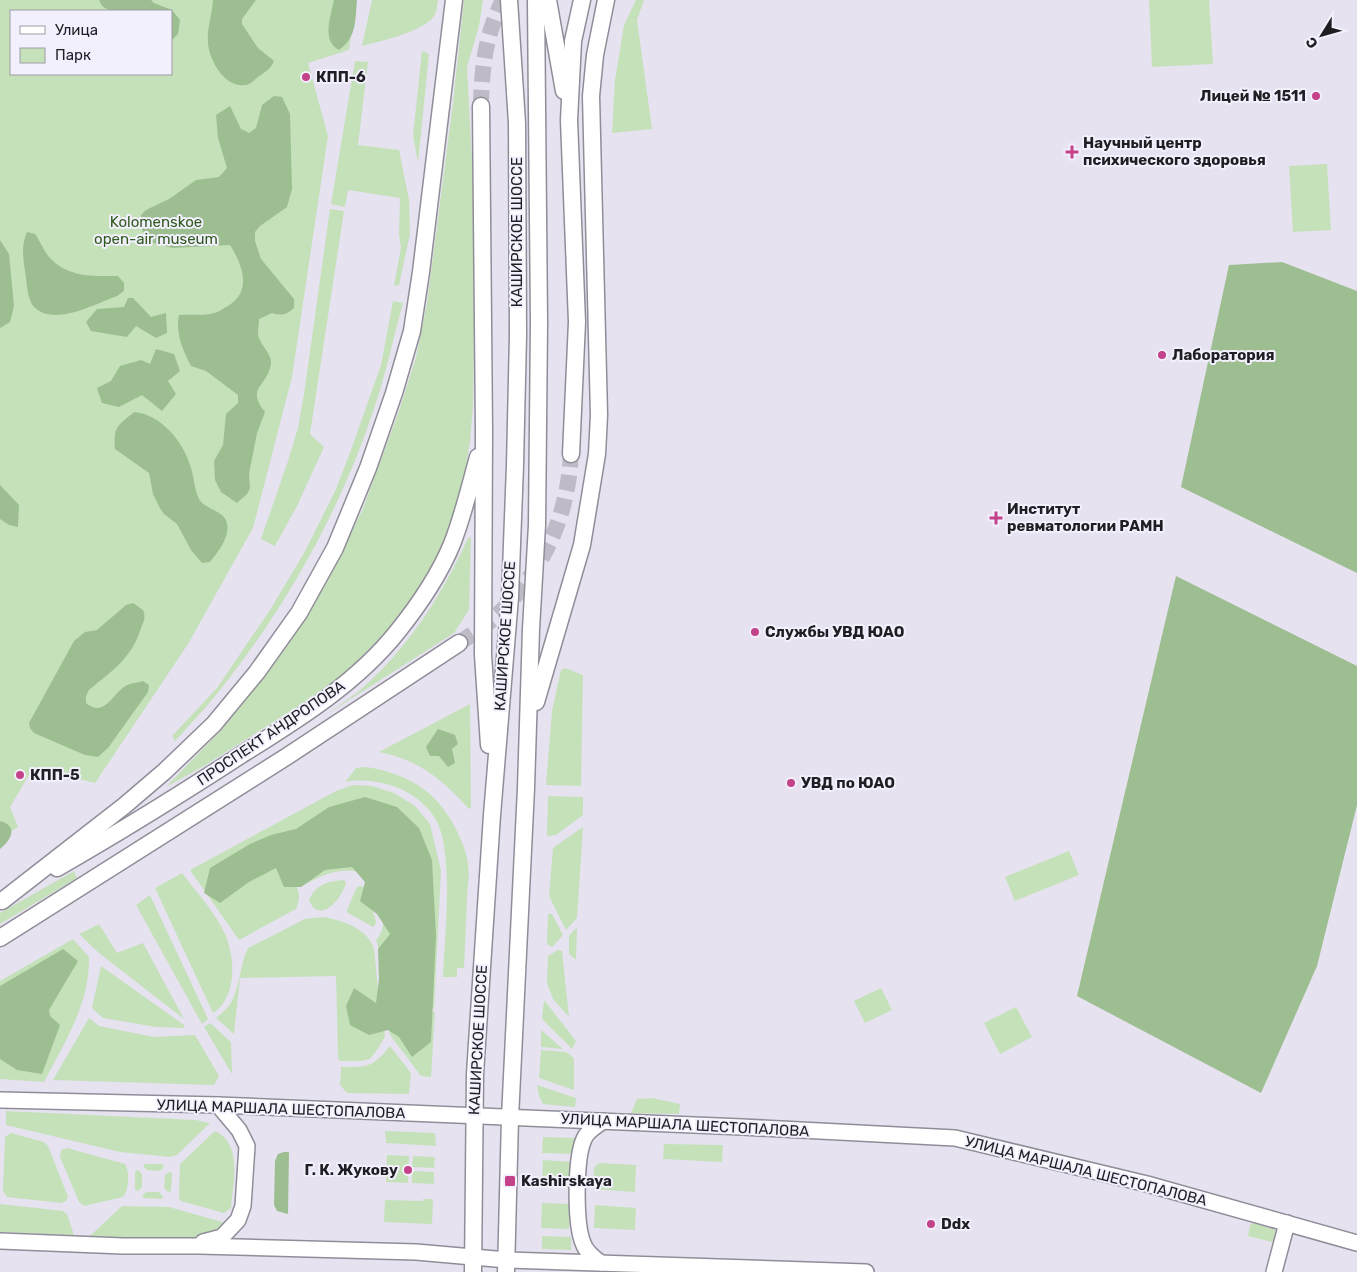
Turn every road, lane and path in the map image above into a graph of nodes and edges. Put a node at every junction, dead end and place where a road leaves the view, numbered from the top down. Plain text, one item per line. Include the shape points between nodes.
1 (454, 0) edge
2 (509, 0) edge
3 (536, 0) edge
4 (548, 0) edge
5 (582, 0) edge
6 (606, 0) edge
7 (481, 106) tunnel mouth
8 (569, 120) junction
9 (484, 435) junction
10 (571, 454) tunnel mouth
11 (459, 642) tunnel mouth
12 (529, 728) junction
13 (492, 810) junction
14 (1, 901) edge
15 (0, 938) edge
16 (0, 1100) edge
17 (218, 1106) junction
18 (474, 1116) junction
19 (510, 1118) junction
20 (603, 1121) junction
21 (1287, 1223) junction
22 (0, 1242) edge
23 (1357, 1243) edge
24 (184, 1246) junction
25 (602, 1263) junction
26 (473, 1265) edge
27 (507, 1266) edge
28 (866, 1272) edge
29 (1274, 1272) edge

1 - 14 main road via 412,331 368,468 335,548 299,613 257,672 214,724 124,806
2 - 13 main road, КАШИРСКОЕ ШОССЕ via 517,123 518,335 510,597
3 - 12 main road, КАШИРСКОЕ ШОССЕ via 539,323 537,525
4 - 8 main road
5 - 8 main road via 574,41
6 - 12 main road via 595,54 591,96 599,416 597,454 582,544
7 - 9 main road
8 - 10 main road via 577,322
9 - 13 main road via 483,655
9 - 14 main road, ПРОСПЕКТ АНДРОПОВА via 451,545 418,604 379,653 332,693 278,732 142,820
11 - 15 main road, ПРОСПЕКТ АНДРОПОВА
12 - 19 main road, КАШИРСКОЕ ШОССЕ
13 - 18 main road, КАШИРСКОЕ ШОССЕ
16 - 17 street, УЛИЦА МАРШАЛА ШЕСТОПАЛОВА
17 - 18 street, УЛИЦА МАРШАЛА ШЕСТОПАЛОВА
17 - 24 street via 239,1130 247,1146 243,1206 238,1220 222,1237
18 - 19 street, УЛИЦА МАРШАЛА ШЕСТОПАЛОВА
18 - 26 main road, КАШИРСКОЕ ШОССЕ
19 - 20 street, УЛИЦА МАРШАЛА ШЕСТОПАЛОВА
19 - 27 main road, КАШИРСКОЕ ШОССЕ
20 - 21 street, УЛИЦА МАРШАЛА ШЕСТОПАЛОВА via 955,1138 1147,1184
20 - 25 street via 584,1140 578,1196 578,1225 583,1243 590,1254
21 - 23 street, УЛИЦА МАРШАЛА ШЕСТОПАЛОВА
21 - 29 street
22 - 24 street
24 - 26 street via 416,1252
25 - 27 street
25 - 28 street
26 - 27 street

